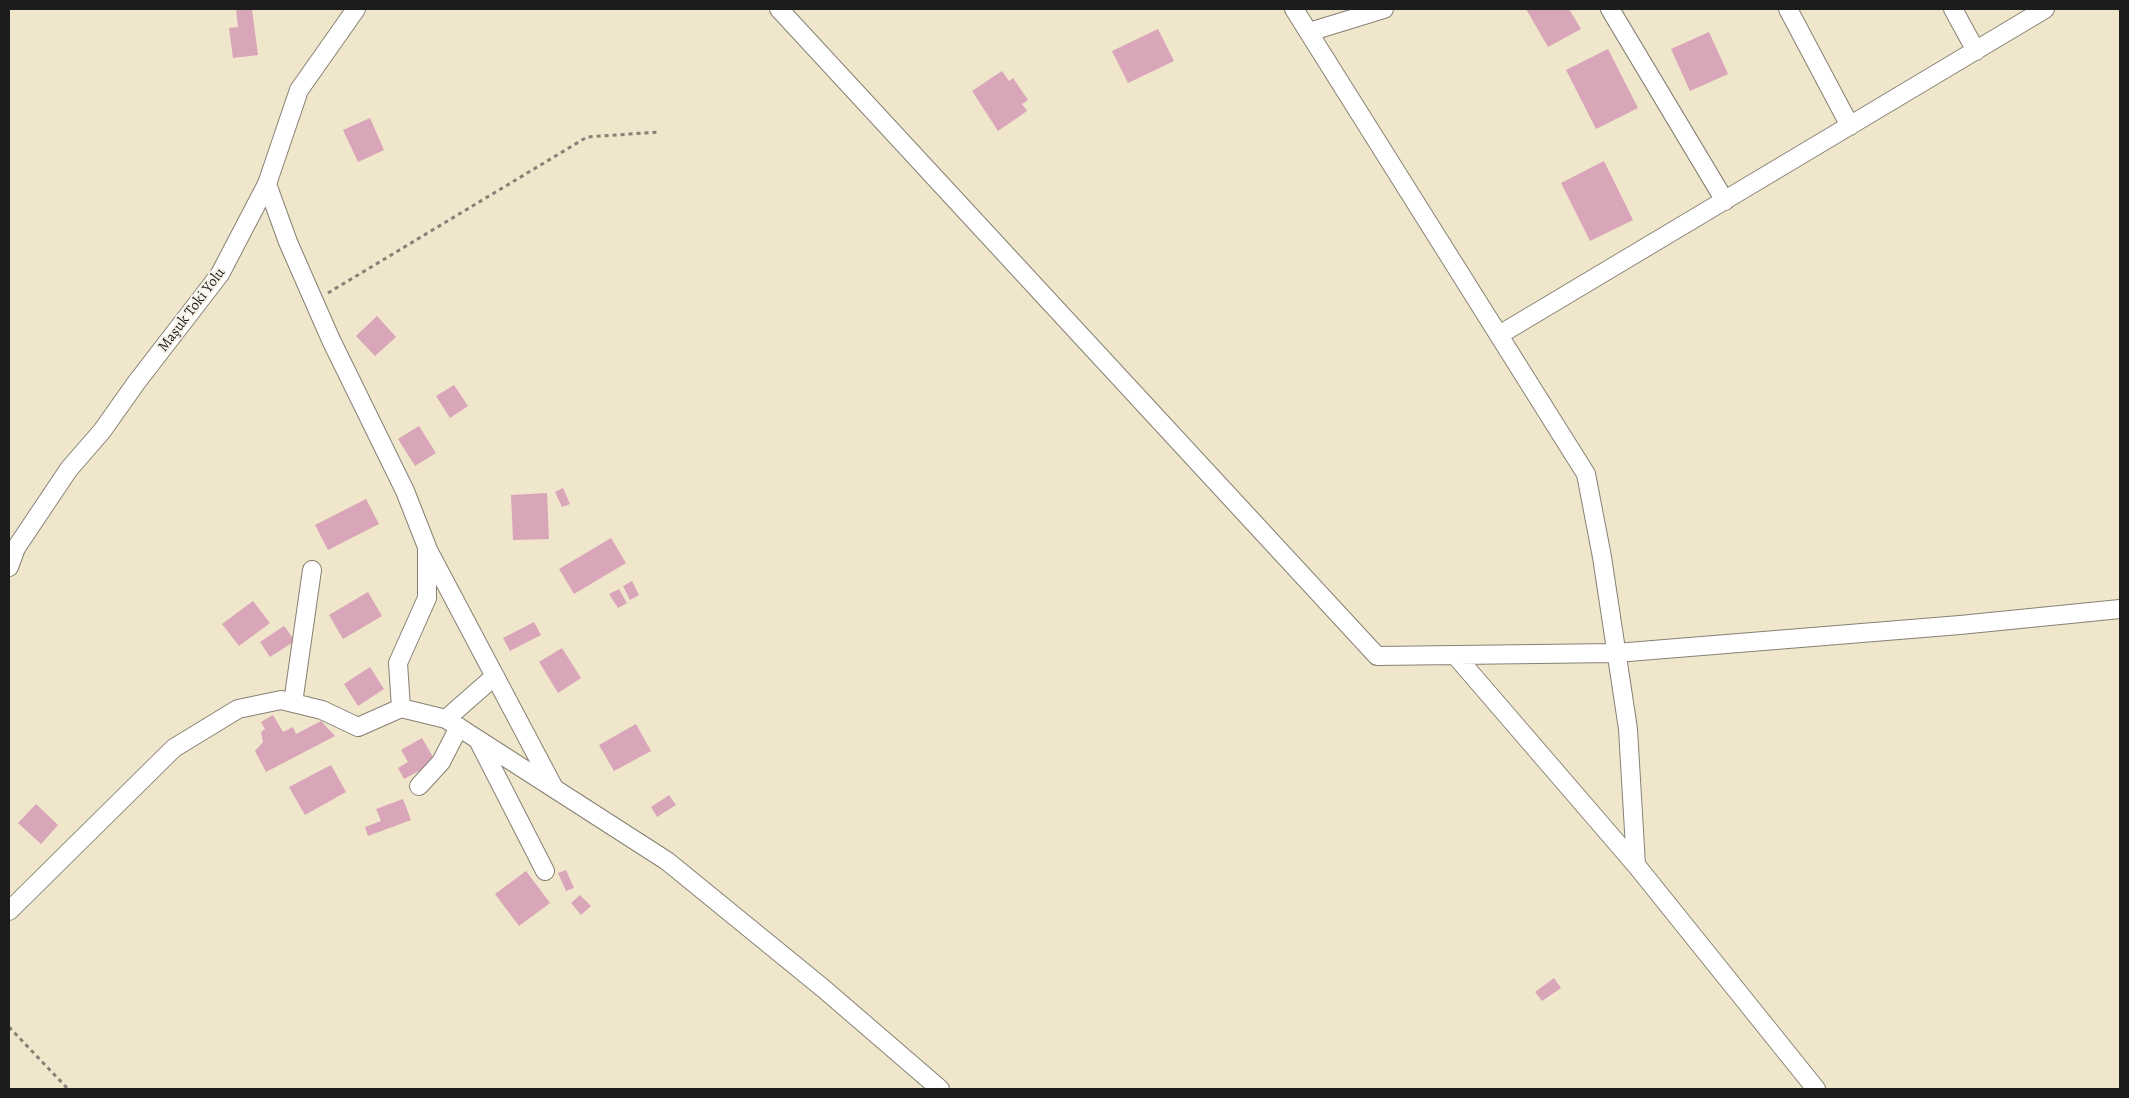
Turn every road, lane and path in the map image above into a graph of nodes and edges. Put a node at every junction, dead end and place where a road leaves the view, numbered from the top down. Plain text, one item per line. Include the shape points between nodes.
1 (356, 9) edge
2 (779, 9) edge
3 (1294, 9) edge
4 (1384, 9) edge
5 (1610, 9) edge
6 (1788, 9) edge
7 (1953, 9) edge
8 (2045, 9) edge
9 (1309, 32) junction
10 (1976, 51) junction
11 (1850, 126) junction
12 (659, 132) dead end
13 (267, 184) junction
14 (1725, 201) junction
15 (314, 302) junction
16 (1499, 335) junction
17 (427, 547) junction
18 (9, 567) edge
19 (312, 570) dead end
20 (2120, 609) edge
21 (1616, 653) junction
22 (1454, 655) junction
23 (495, 676) junction
24 (293, 703) junction
25 (401, 708) junction
26 (453, 723) junction
27 (478, 739) junction
28 (419, 786) dead end
29 (554, 789) junction
30 (1636, 865) junction
31 (545, 871) dead end
32 (9, 911) edge
33 (9, 1028) edge
34 (68, 1089) edge
35 (940, 1089) edge
36 (1816, 1089) edge

1 - 13 street, Maşuk Toki Yolu via 298,90
2 - 22 street via 1377,656
3 - 9 street
4 - 9 street
5 - 14 street
6 - 11 street
7 - 10 street
8 - 10 street
9 - 16 street
10 - 11 street
11 - 14 street
12 - 15 path via 587,137
13 - 15 street
13 - 18 street, Maşuk Toki Yolu via 220,274 102,431 69,469 16,548
14 - 16 street
15 - 17 street via 405,491
16 - 21 street via 1586,474
17 - 23 street
17 - 25 street via 427,598 398,663
19 - 24 street
20 - 21 street
21 - 22 street
21 - 30 street via 1628,729
22 - 30 street
23 - 26 street
23 - 29 street
24 - 25 street via 322,710 358,727
24 - 32 street via 281,700 238,709 174,748
25 - 26 street
26 - 27 street
26 - 28 street via 441,762
27 - 29 street
27 - 31 street
29 - 35 street via 667,860
30 - 36 street
33 - 34 path

